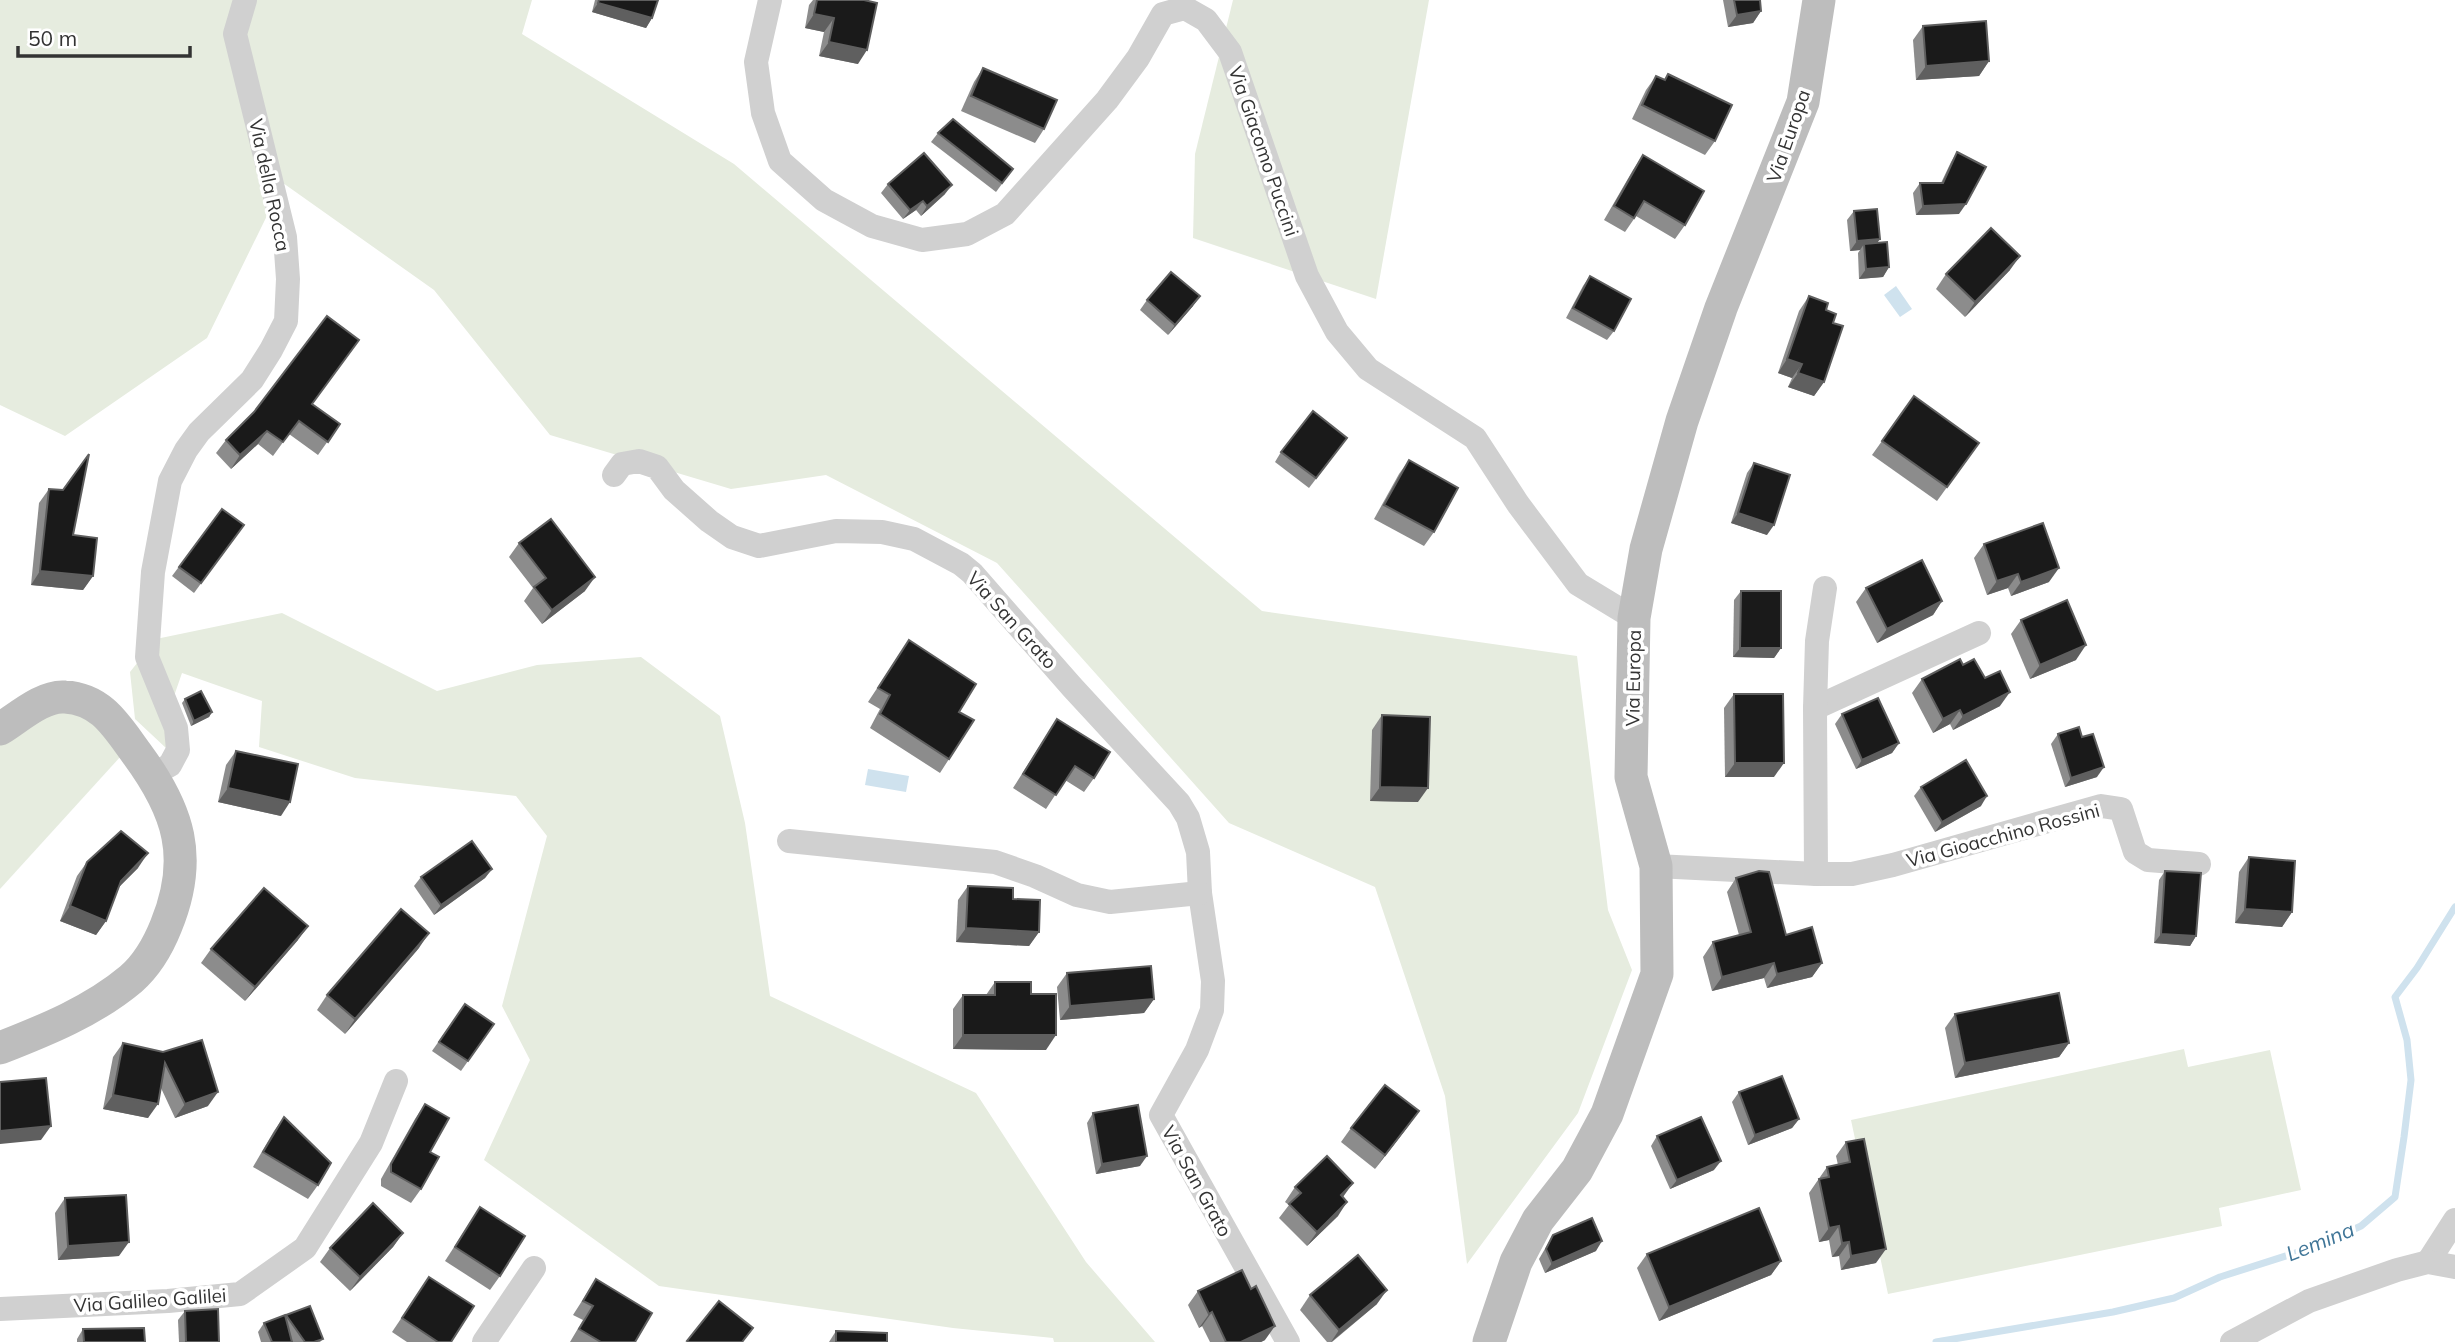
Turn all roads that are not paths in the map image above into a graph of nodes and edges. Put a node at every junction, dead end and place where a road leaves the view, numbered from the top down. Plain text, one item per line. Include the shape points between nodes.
1 (245, 0) edge
2 (770, 0) edge
3 (1819, 0) edge
4 (614, 475) dead end
5 (1825, 588) dead end
6 (1634, 618) junction
7 (1979, 633) dead end
8 (1815, 708) junction
9 (0, 730) edge
10 (152, 775) junction
11 (789, 841) dead end
12 (2199, 864) dead end
13 (1656, 866) junction
14 (1816, 874) junction
15 (1200, 893) junction
16 (0, 1048) edge
17 (396, 1081) dead end
18 (2455, 1220) edge
19 (2428, 1262) junction
20 (534, 1268) dead end
21 (2455, 1268) edge
22 (0, 1309) edge
23 (484, 1342) edge
24 (1288, 1342) edge
25 (1489, 1342) edge
26 (2232, 1342) edge

1 - 10 street, Via della Rocca via 236,34 285,237 286,321 252,380 199,432 170,481 153,572 146,657 176,728 178,750 170,765
2 - 6 street, Via Giacomo Puccini via 756,62 764,114 780,161 836,207 872,226 922,240 967,234 1005,214 1107,100 1163,14 1185,8 1206,20 1230,52 1307,276 1337,332 1368,369 1475,438 1577,584
3 - 6 street, Via Europa via 1803,102 1721,308 1682,421 1646,549
4 - 15 street, Via San Grato via 622,464 639,461 657,467 674,491 709,522 732,537 759,546 836,531 882,532 914,539 961,564 1179,803 1198,852
5 - 8 street via 1817,641
6 - 13 street, Via Europa via 1631,778
7 - 8 street
8 - 14 street
9 - 10 street via 51,698 81,699 109,716
10 - 16 street via 174,820 180,864 172,911 149,959 132,979 98,1002 56,1026
11 - 15 street via 995,862 1077,895 1110,902
12 - 14 street, Via Gioacchino Rossini via 2148,860 2135,852 2121,809 2101,806 1893,865 1852,874
13 - 14 street, Via Gioacchino Rossini
13 - 25 street, Via Europa via 1657,974 1606,1114 1577,1170 1538,1220 1516,1262
15 - 24 street, Via San Grato via 1213,981 1212,1010 1197,1050 1161,1115
17 - 22 street, Via Galileo Galilei via 371,1143 305,1248 240,1294
18 - 19 street
19 - 21 street
19 - 26 street via 2309,1301
20 - 23 street

